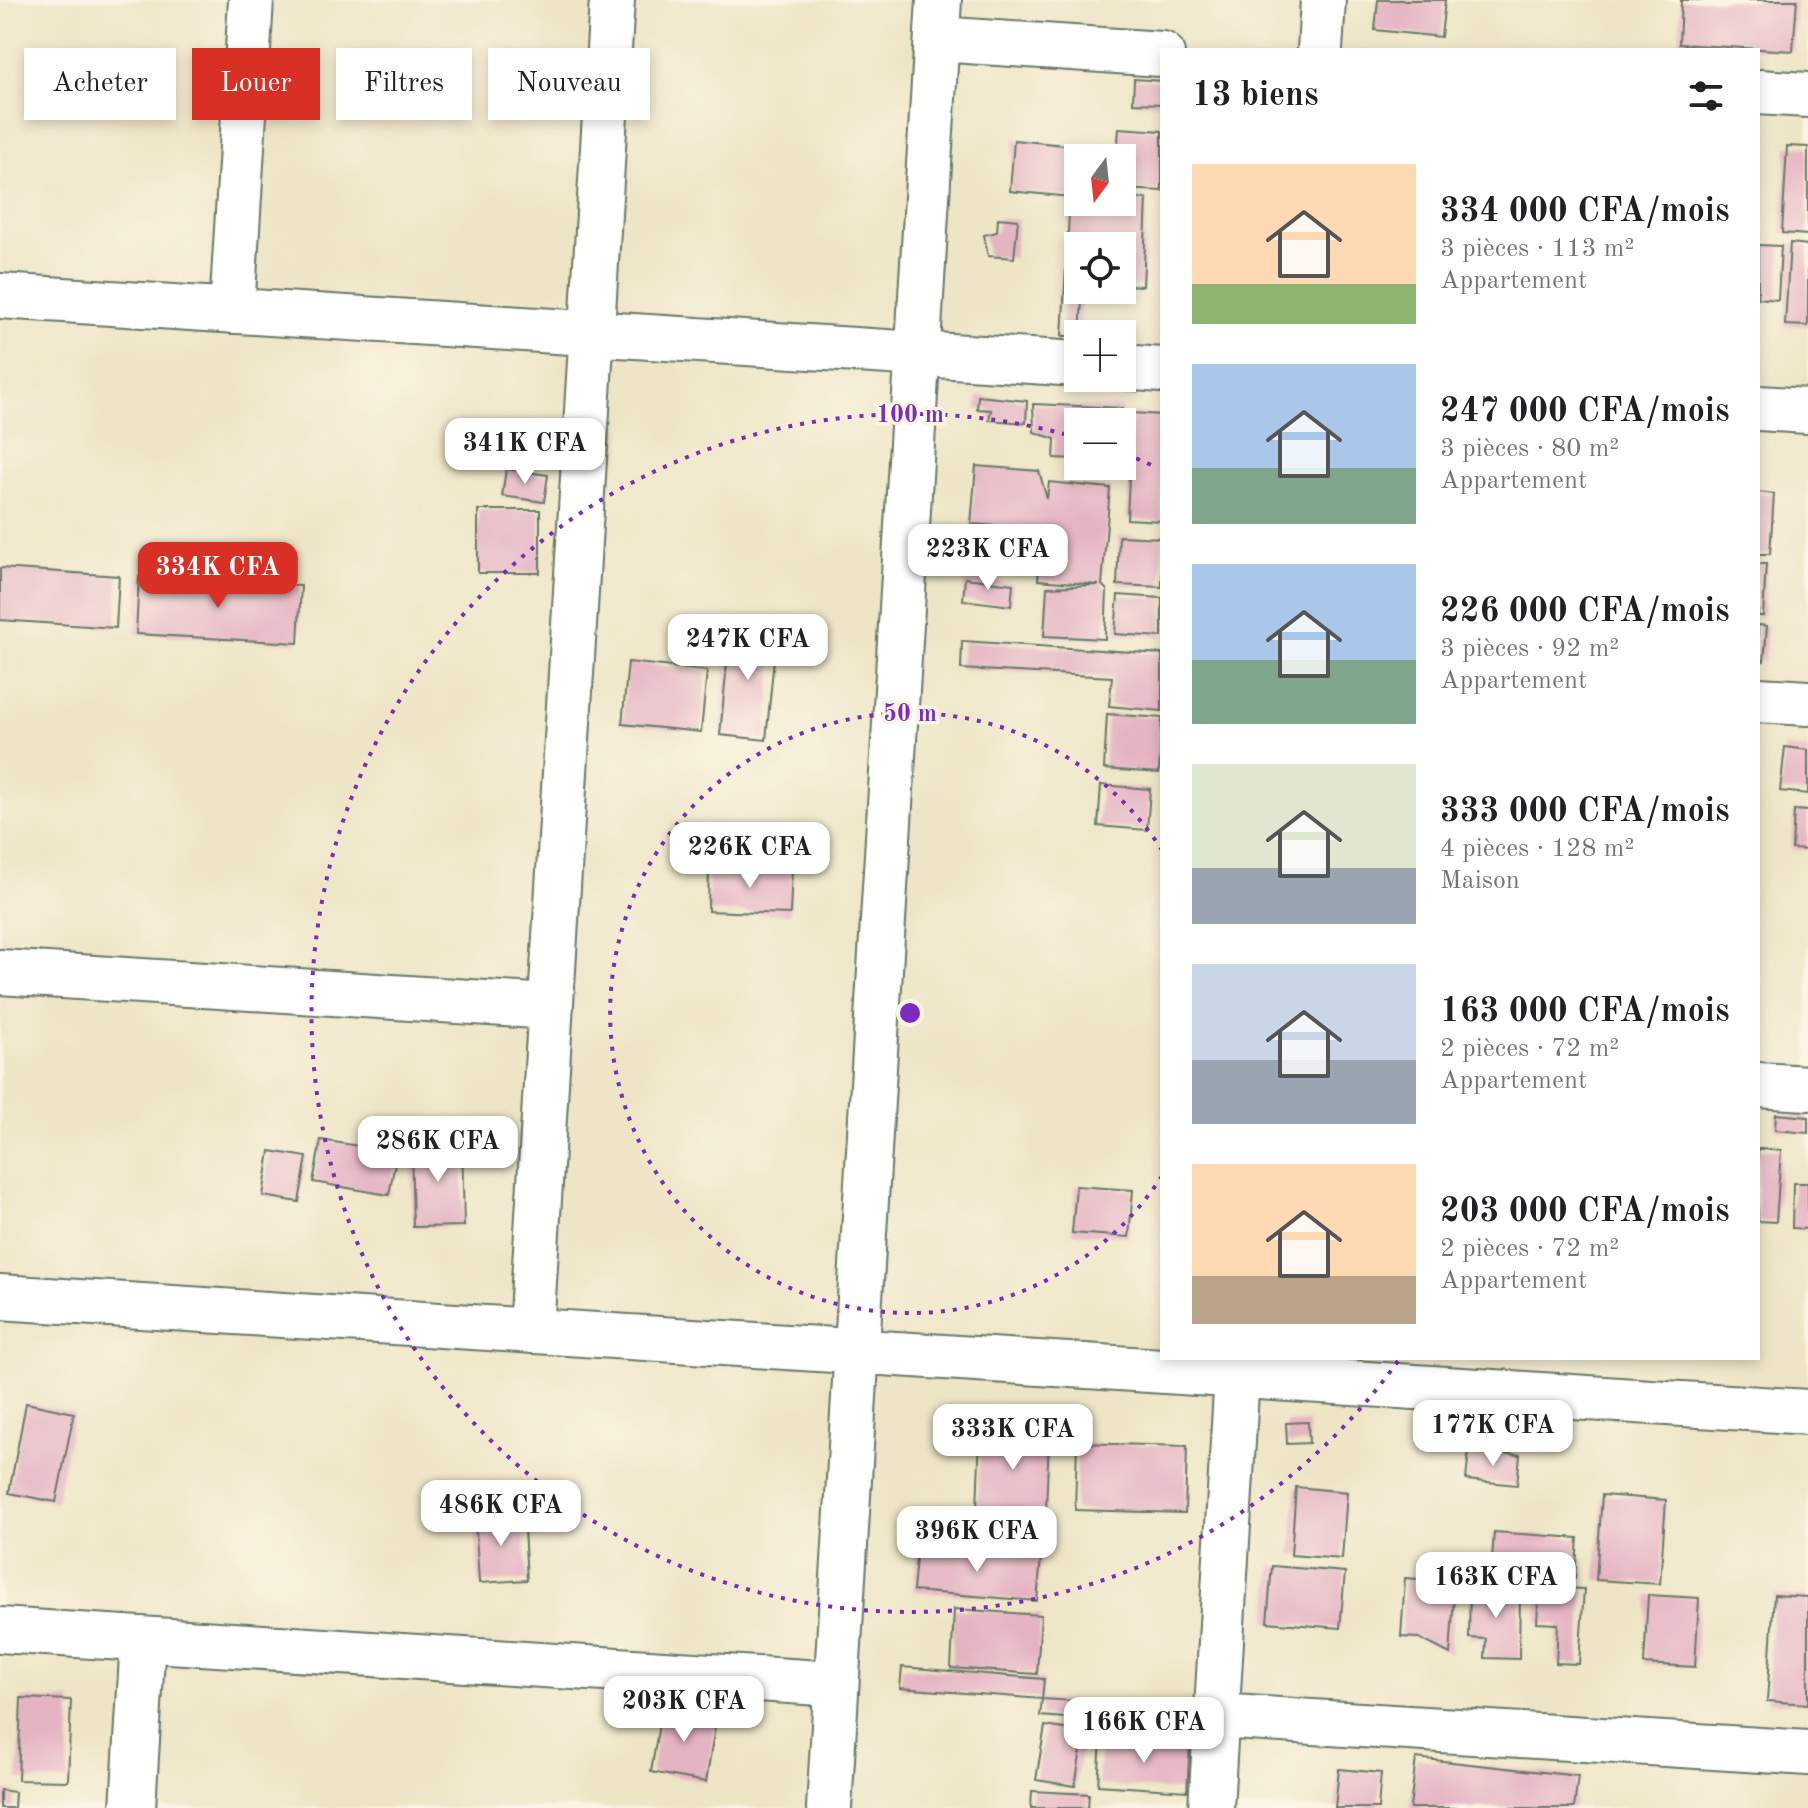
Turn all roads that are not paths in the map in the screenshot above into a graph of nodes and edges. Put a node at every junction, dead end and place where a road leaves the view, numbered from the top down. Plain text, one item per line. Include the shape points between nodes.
1 (251, 0) edge
2 (612, 0) edge
3 (1323, 0) edge
4 (938, 20) edge
5 (1320, 48) edge
6 (1160, 54) edge
7 (1760, 92) edge
8 (1808, 95) edge
9 (0, 296) edge
10 (232, 311) junction
11 (592, 334) junction
12 (918, 354) junction
13 (1064, 363) edge
14 (1136, 368) edge
15 (1160, 370) edge
16 (1760, 408) edge
17 (1808, 411) edge
18 (1760, 700) edge
19 (1808, 703) edge
20 (0, 972) edge
21 (551, 1007) junction
22 (1760, 1085) edge
23 (1808, 1088) edge
24 (0, 1297) edge
25 (531, 1331) junction
26 (857, 1352) junction
27 (1238, 1367) edge
28 (1808, 1412) edge
29 (0, 1630) edge
30 (143, 1639) junction
31 (836, 1684) junction
32 (1217, 1716) junction
33 (1808, 1753) edge
34 (133, 1808) edge
35 (829, 1808) edge
36 (1211, 1808) edge

1 - 10 street
2 - 11 street
3 - 5 street
4 - 6 street
4 - 12 street
7 - 8 street
9 - 10 street
10 - 11 street
11 - 12 street
11 - 21 street
12 - 13 street
12 - 26 street
14 - 15 street
16 - 17 street
18 - 19 street
20 - 21 street
21 - 25 street
22 - 23 street
24 - 25 street
25 - 26 street
26 - 27 street
26 - 31 street
27 - 28 street
27 - 32 street
29 - 30 street
30 - 31 street
30 - 34 street
31 - 35 street
32 - 33 street
32 - 36 street

